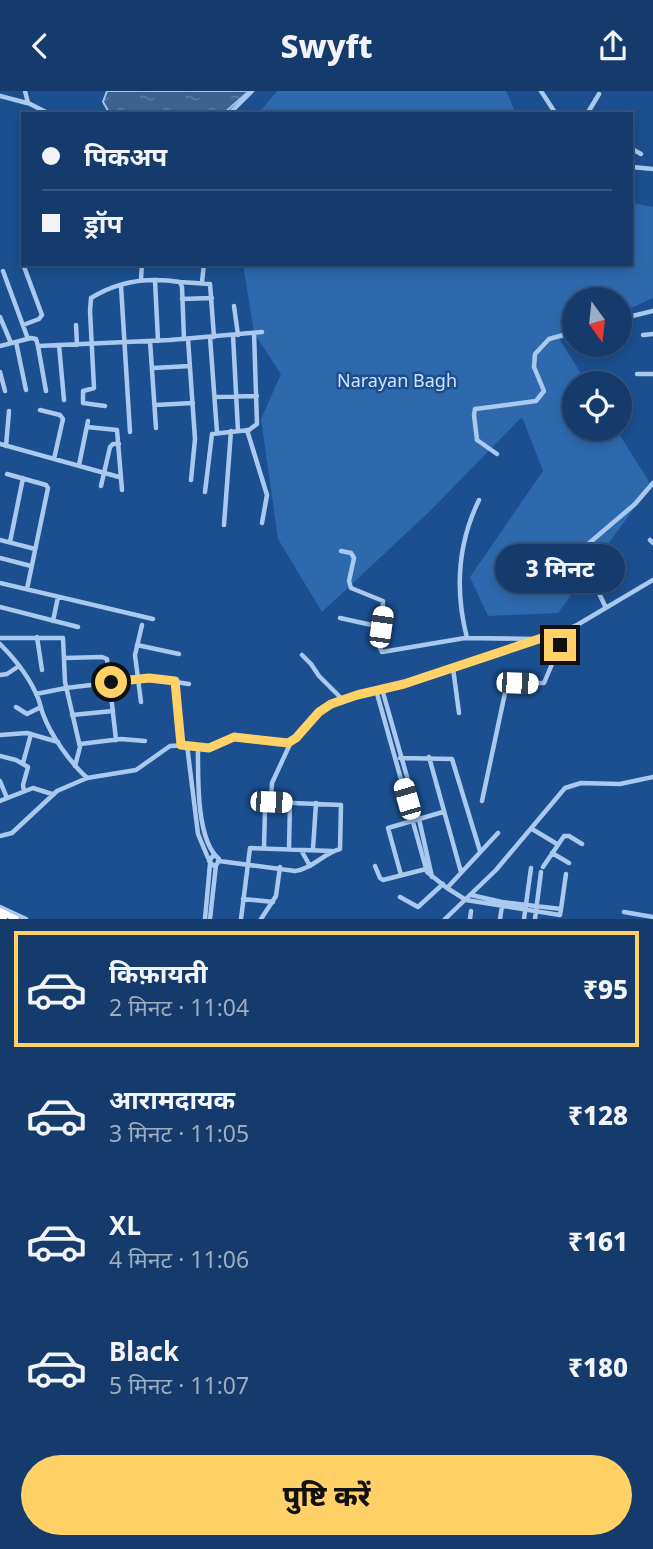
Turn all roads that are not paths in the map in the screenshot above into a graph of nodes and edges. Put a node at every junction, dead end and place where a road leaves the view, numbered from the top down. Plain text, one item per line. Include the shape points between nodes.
1 (25, 91) edge
2 (252, 91) edge
3 (541, 91) edge
4 (1, 94) edge
5 (599, 94) dead end
6 (28, 103) junction
7 (46, 112) edge
8 (231, 112) edge
9 (555, 112) edge
10 (588, 112) edge
11 (633, 150) edge
12 (641, 154) dead end
13 (653, 164) edge
14 (633, 167) edge
15 (641, 167) junction
16 (653, 169) edge
17 (24, 266) edge
18 (142, 266) edge
19 (204, 266) edge
20 (3, 271) dead end
21 (141, 279) junction
22 (155, 280) junction
23 (180, 282) junction
24 (202, 282) junction
25 (121, 286) junction
26 (212, 298) junction
27 (182, 299) junction
28 (234, 306) dead end
29 (653, 311) edge
30 (632, 316) edge
31 (0, 317) edge
32 (23, 325) junction
33 (76, 325) dead end
34 (262, 332) dead end
35 (254, 333) junction
36 (653, 334) edge
37 (235, 335) junction
38 (562, 335) edge
39 (643, 335) dead end
40 (212, 337) junction
41 (28, 339) junction
42 (186, 339) junction
43 (150, 341) junction
44 (158, 341) junction
45 (13, 343) junction
46 (124, 343) junction
47 (1, 344) edge
48 (91, 344) junction
49 (59, 345) junction
50 (77, 345) junction
51 (38, 346) junction
52 (190, 366) junction
53 (152, 368) junction
54 (0, 372) edge
55 (637, 374) dead end
56 (653, 374) edge
57 (26, 390) dead end
58 (5, 391) dead end
59 (46, 391) dead end
60 (257, 395) junction
61 (236, 396) junction
62 (215, 397) junction
63 (64, 400) dead end
64 (193, 403) junction
65 (155, 405) junction
66 (105, 406) dead end
67 (40, 409) dead end
68 (9, 411) dead end
69 (156, 428) dead end
70 (247, 430) junction
71 (234, 431) junction
72 (130, 432) dead end
73 (217, 432) junction
74 (119, 444) junction
75 (3, 445) edge
76 (497, 454) dead end
77 (54, 459) junction
78 (79, 465) junction
79 (104, 472) junction
80 (7, 474) dead end
81 (120, 477) junction
82 (23, 478) junction
83 (191, 480) dead end
84 (653, 483) edge
85 (101, 486) dead end
86 (122, 490) dead end
87 (205, 492) dead end
88 (479, 500) dead end
89 (262, 523) dead end
90 (224, 525) dead end
91 (0, 540) edge
92 (10, 542) junction
93 (35, 549) junction
94 (341, 551) dead end
95 (0, 558) edge
96 (32, 566) junction
97 (653, 580) edge
98 (0, 583) edge
99 (27, 589) junction
100 (58, 597) junction
101 (0, 607) edge
102 (606, 608) junction
103 (340, 618) dead end
104 (153, 619) dead end
105 (53, 621) junction
106 (142, 625) dead end
107 (381, 627) junction
108 (78, 628) dead end
109 (560, 632) junction
110 (37, 637) junction
111 (0, 638) edge
112 (467, 638) junction
113 (541, 639) junction
114 (0, 644) edge
115 (137, 645) junction
116 (179, 654) dead end
117 (302, 655) dead end
118 (64, 658) junction
119 (19, 666) junction
120 (453, 668) junction
121 (43, 670) dead end
122 (0, 675) edge
123 (138, 679) junction
124 (175, 681) junction
125 (111, 682) junction
126 (189, 684) dead end
127 (66, 688) junction
128 (382, 689) junction
129 (376, 690) junction
130 (36, 694) junction
131 (343, 699) junction
132 (141, 702) dead end
133 (16, 707) dead end
134 (41, 707) junction
135 (113, 711) junction
136 (458, 713) dead end
137 (72, 715) junction
138 (31, 734) junction
139 (0, 735) edge
140 (116, 740) junction
141 (145, 741) dead end
142 (291, 741) junction
143 (59, 742) junction
144 (80, 744) junction
145 (184, 745) junction
146 (198, 746) junction
147 (0, 756) edge
148 (429, 757) junction
149 (399, 758) junction
150 (23, 763) junction
151 (75, 766) junction
152 (653, 777) edge
153 (87, 778) junction
154 (0, 781) edge
155 (196, 785) junction
156 (24, 791) junction
157 (52, 794) junction
158 (7, 798) junction
159 (0, 801) edge
160 (482, 801) dead end
161 (271, 802) junction
162 (290, 802) junction
163 (316, 803) junction
164 (443, 812) junction
165 (416, 819) junction
166 (532, 829) junction
167 (498, 833) dead end
168 (0, 836) edge
169 (557, 844) junction
170 (582, 844) dead end
171 (264, 848) junction
172 (289, 849) junction
173 (301, 849) junction
174 (313, 849) junction
175 (332, 851) junction
176 (480, 851) junction
177 (552, 853) junction
178 (213, 861) junction
179 (247, 863) junction
180 (569, 863) dead end
181 (310, 866) junction
182 (375, 866) dead end
183 (280, 867) junction
184 (531, 868) dead end
185 (426, 869) junction
186 (461, 872) junction
187 (565, 874) dead end
188 (401, 875) junction
189 (432, 877) junction
190 (445, 886) junction
191 (471, 895) junction
192 (400, 897) dead end
193 (243, 899) junction
194 (466, 900) junction
195 (274, 902) junction
196 (502, 904) junction
197 (525, 907) junction
198 (0, 909) edge
199 (536, 909) junction
200 (471, 911) dead end
201 (624, 912) dead end
202 (560, 914) edge
203 (631, 916) edge
204 (653, 916) edge
205 (16, 919) edge
206 (26, 919) edge
207 (207, 919) edge
208 (241, 919) edge
209 (261, 919) edge
210 (445, 919) edge
211 (471, 919) edge
212 (500, 919) edge
213 (524, 919) edge
214 (535, 919) edge

1 - 6 street
2 - 8 street
3 - 9 street
4 - 6 street
5 - 10 street
6 - 7 street
11 - 12 street
13 - 15 street
14 - 15 street
15 - 16 street
17 - 32 street via 42,315
18 - 21 street
19 - 24 street
20 - 32 street
21 - 22 street
21 - 25 street
22 - 23 street
22 - 44 street
23 - 24 street
23 - 27 street
24 - 26 street via 210,284
25 - 46 street
25 - 48 street via 90,300
26 - 27 street
26 - 40 street
27 - 42 street
28 - 37 street
29 - 30 street
31 - 45 street
32 - 41 street
33 - 50 street
34 - 35 street
35 - 37 street
35 - 60 street
36 - 39 street
37 - 40 street
37 - 61 street
38 - 76 street via 549,339 534,354 544,391 540,398 475,409 477,440
40 - 42 street
40 - 62 street
41 - 45 street
41 - 51 street via 36,339
42 - 44 street
42 - 52 street
43 - 44 street
43 - 46 street
43 - 53 street
45 - 47 street
45 - 57 street
46 - 48 street
46 - 72 street
48 - 50 street
48 - 66 street via 94,388 83,391 83,403
49 - 50 street
49 - 51 street
49 - 63 street
51 - 59 street
52 - 53 street
52 - 64 street
53 - 65 street
54 - 58 street
55 - 56 street
60 - 61 street
60 - 70 street via 257,424
61 - 62 street
61 - 71 street
62 - 73 street
64 - 65 street
64 - 83 street
65 - 69 street
67 - 77 street via 63,419
68 - 75 street
70 - 71 street
70 - 89 street via 267,495
71 - 73 street
71 - 90 street
73 - 87 street via 211,437
74 - 78 street via 116,429 88,424
74 - 79 street via 111,445
74 - 81 street
75 - 77 street
77 - 78 street
78 - 79 street
79 - 81 street
79 - 85 street
80 - 82 street
81 - 86 street
82 - 92 street
82 - 93 street via 47,486
84 - 102 street via 635,505 581,550
88 - 112 street via 461,556 460,604
91 - 92 street
92 - 93 street
93 - 96 street
94 - 107 street via 353,556 351,588 383,601
95 - 96 street
96 - 99 street
97 - 102 street
98 - 99 street
99 - 100 street
100 - 104 street
100 - 105 street
101 - 105 street
102 - 109 street
103 - 107 street
105 - 108 street
106 - 115 street
107 - 112 street via 384,653
109 - 113 street
109 - 160 street via 560,645 544,683 513,683 505,694
110 - 111 street
110 - 118 street via 62,637
110 - 121 street
112 - 113 street
113 - 120 street
114 - 119 street
115 - 116 street
115 - 123 street
117 - 131 street
118 - 125 street via 105,658
118 - 127 street
119 - 122 street
119 - 130 street
120 - 128 street
120 - 136 street
123 - 124 street
123 - 125 street
123 - 132 street
124 - 126 street
124 - 145 street
125 - 127 street
125 - 135 street
127 - 130 street
127 - 137 street
128 - 129 street
128 - 149 street
129 - 131 street
129 - 149 street
130 - 134 street
131 - 142 street via 319,712
133 - 134 street via 26,714
134 - 143 street
135 - 137 street
135 - 140 street
137 - 144 street
138 - 139 street
138 - 143 street
138 - 150 street
140 - 141 street
140 - 144 street
142 - 146 street via 234,737 209,748
142 - 161 street via 272,783
143 - 151 street
144 - 151 street
145 - 146 street
145 - 153 street via 162,750 131,771
145 - 155 street
146 - 155 street
147 - 150 street
148 - 149 street
148 - 164 street
148 - 176 street via 454,763
149 - 165 street
150 - 156 street via 29,768
151 - 153 street
152 - 166 street via 620,785 570,785
153 - 157 street
154 - 158 street
155 - 178 street via 202,836
156 - 157 street via 37,788
156 - 158 street
157 - 168 street via 17,830
158 - 159 street
161 - 162 street
161 - 171 street via 266,805
162 - 163 street
162 - 172 street
163 - 174 street
163 - 175 street via 342,806 341,847
164 - 165 street
164 - 186 street
165 - 185 street
165 - 188 street via 388,828
165 - 189 street
166 - 169 street
166 - 191 street
167 - 176 street
169 - 170 street via 566,836
169 - 177 street
171 - 172 street
171 - 179 street via 250,848
172 - 173 street
173 - 174 street
173 - 181 street
174 - 175 street
175 - 181 street
176 - 186 street
177 - 180 street
177 - 199 street via 542,869
178 - 179 street
178 - 207 street
179 - 183 street
179 - 193 street
181 - 183 street via 299,871
182 - 188 street via 383,880
183 - 195 street
184 - 197 street
185 - 188 street
185 - 189 street
186 - 190 street
187 - 202 street
189 - 190 street
190 - 192 street via 418,907
190 - 194 street
191 - 194 street
191 - 196 street
193 - 195 street
193 - 208 street
194 - 196 street
194 - 210 street
195 - 209 street
196 - 197 street
196 - 212 street
197 - 199 street
197 - 213 street
198 - 205 highway
198 - 206 street
199 - 202 street
199 - 214 street
200 - 211 street
201 - 203 street
203 - 204 street

